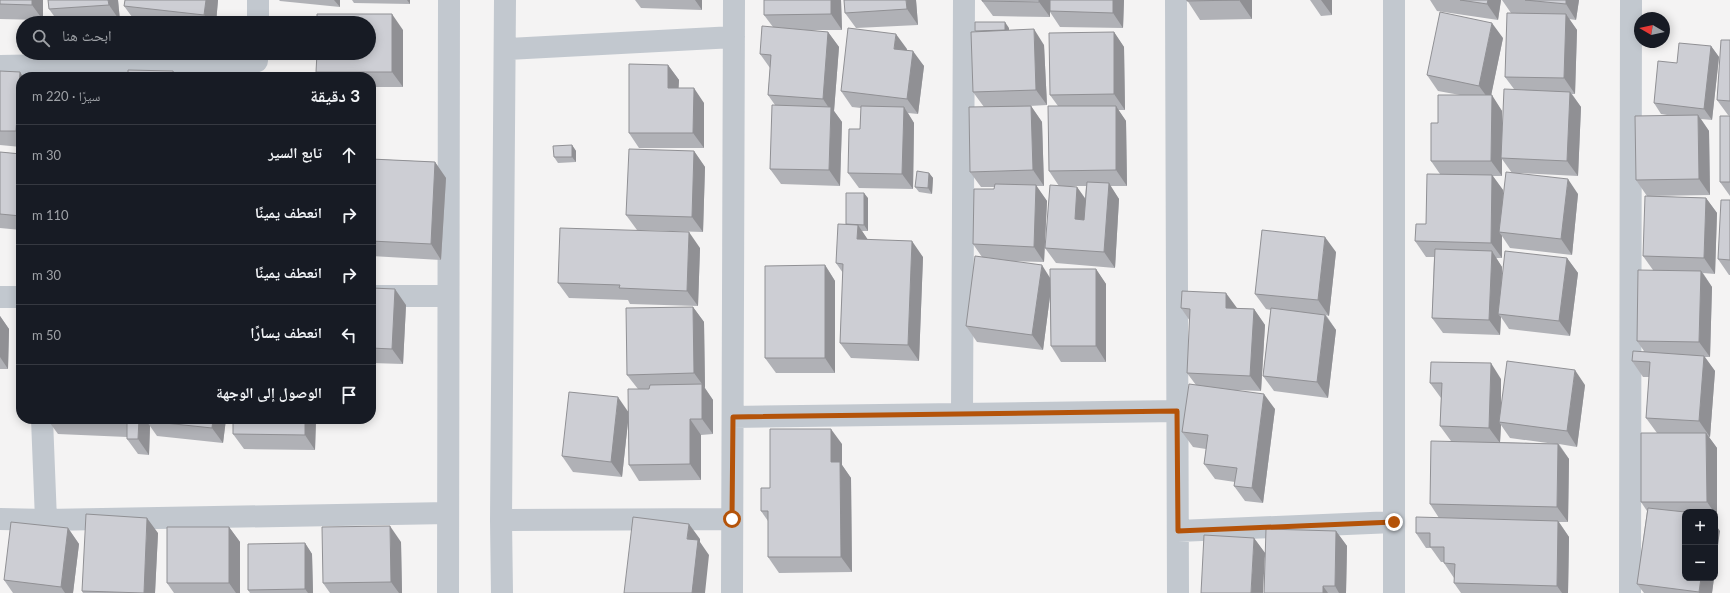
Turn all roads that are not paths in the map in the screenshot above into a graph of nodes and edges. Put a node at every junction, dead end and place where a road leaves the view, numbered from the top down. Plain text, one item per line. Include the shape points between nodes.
1 (258, 0) edge
2 (449, 0) edge
3 (505, 0) edge
4 (734, 0) edge
5 (964, 0) edge
6 (1176, 0) edge
7 (1394, 0) edge
8 (1631, 0) edge
9 (258, 16) edge
10 (734, 37) junction
11 (506, 49) junction
12 (257, 64) edge
13 (0, 66) edge
14 (376, 296) edge
15 (448, 296) junction
16 (0, 297) edge
17 (16, 297) edge
18 (1177, 411) junction
19 (962, 414) junction
20 (733, 417) junction
21 (42, 424) edge
22 (448, 513) junction
23 (0, 519) edge
24 (732, 519) junction
25 (46, 520) junction
26 (501, 520) junction
27 (1394, 522) junction
28 (1178, 531) junction
29 (448, 593) edge
30 (502, 593) edge
31 (732, 593) edge
32 (1178, 593) edge
33 (1394, 593) edge
34 (1630, 593) edge

1 - 9 street
2 - 15 street
3 - 11 street
4 - 10 street
5 - 19 street
6 - 18 street
7 - 27 street
8 - 34 street
10 - 11 street
10 - 20 street
11 - 26 street
12 - 13 street
14 - 15 street
15 - 22 street
16 - 17 street
18 - 19 street
18 - 28 street
19 - 20 street
20 - 24 street
21 - 25 street
22 - 25 street
22 - 29 street
23 - 25 street
24 - 26 street
24 - 31 street
26 - 30 street
27 - 28 street
27 - 33 street
28 - 32 street

